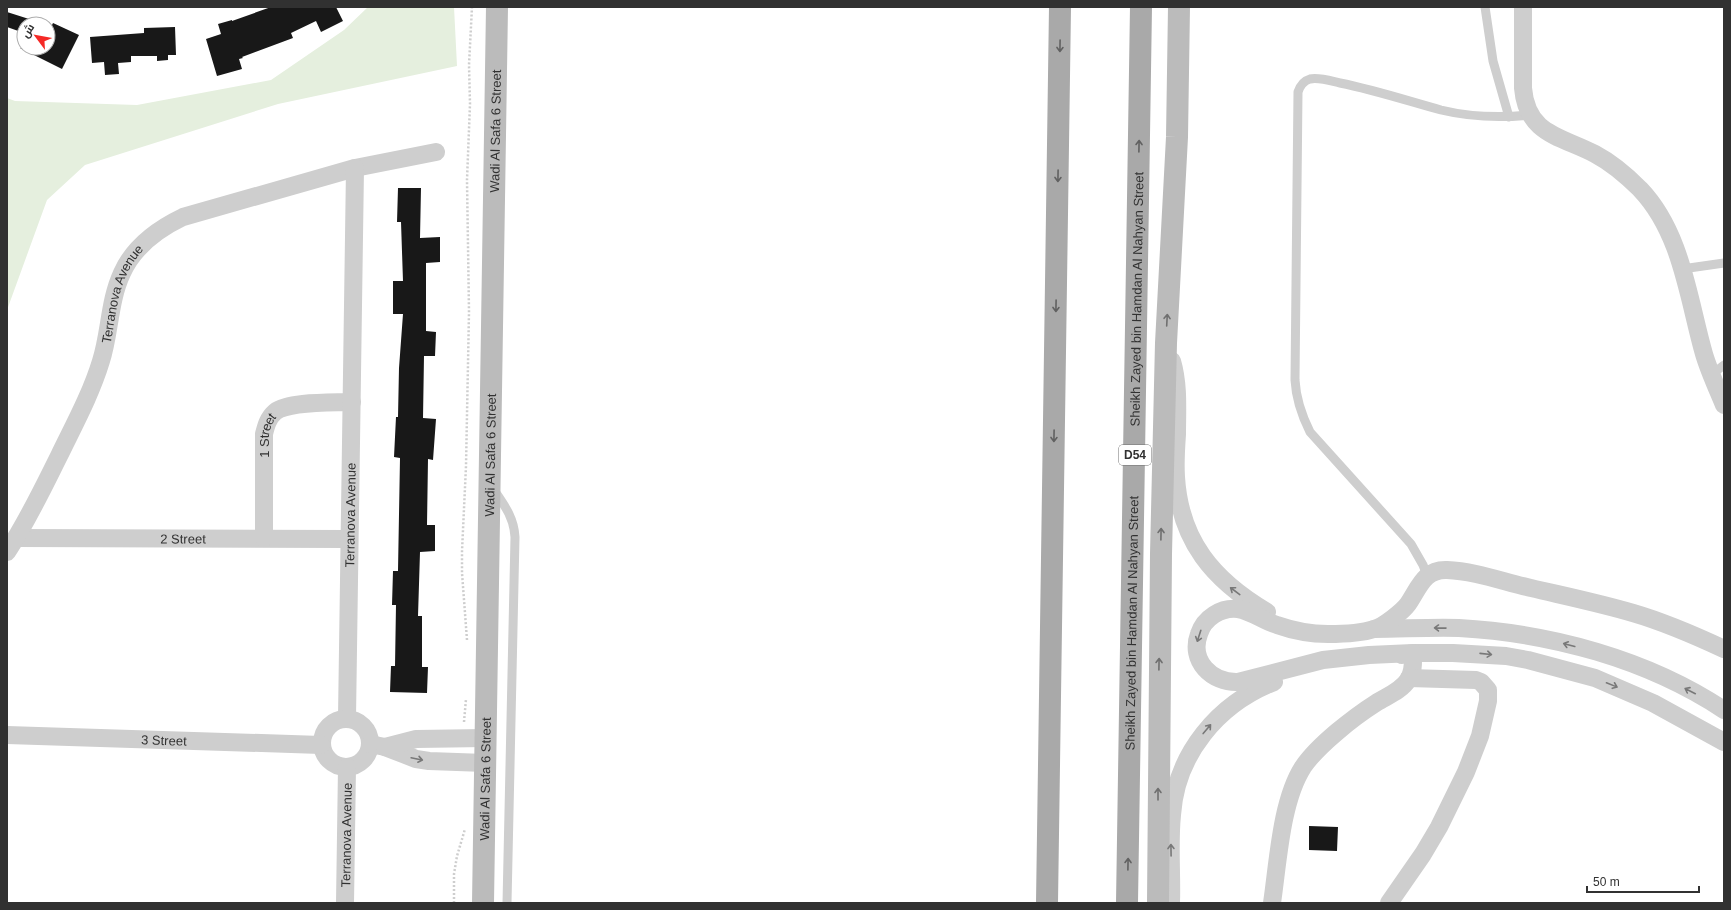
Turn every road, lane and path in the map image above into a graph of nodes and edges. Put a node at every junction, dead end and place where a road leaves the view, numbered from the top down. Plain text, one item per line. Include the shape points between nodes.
1 (472, 7) edge
2 (497, 7) edge
3 (1060, 7) edge
4 (1141, 7) edge
5 (1179, 7) edge
6 (1485, 7) edge
7 (1523, 7) edge
8 (1530, 115) junction
9 (1509, 117) junction
10 (436, 152) dead end
11 (355, 168) junction
12 (1724, 263) edge
13 (1682, 269) junction
14 (1166, 343) junction
15 (1718, 370) edge
16 (352, 402) junction
17 (1724, 404) edge
18 (488, 483) junction
19 (264, 538) junction
20 (349, 539) junction
21 (12, 545) edge
22 (1427, 576) junction
23 (1375, 629) junction
24 (468, 642) dead end
25 (1724, 649) edge
26 (1413, 653) junction
27 (1410, 678) junction
28 (467, 698) dead end
29 (1724, 710) edge
30 (347, 718) junction
31 (7, 735) edge
32 (485, 738) junction
33 (457, 739) junction
34 (1724, 742) edge
35 (321, 745) junction
36 (383, 745) junction
37 (452, 762) junction
38 (485, 763) junction
39 (347, 767) junction
40 (465, 825) dead end
41 (345, 903) edge
42 (454, 903) edge
43 (483, 903) edge
44 (507, 903) edge
45 (1047, 903) edge
46 (1127, 903) edge
47 (1158, 903) edge
48 (1171, 903) edge
49 (1272, 903) edge
50 (1389, 903) edge

1 - 24 path via 467,180 469,312 462,551
2 - 18 main road, Wadi Al Safa 6 Street
3 -> 45 main road
46 -> 4 main road, Sheikh Zayed bin Hamdan Al Nahyan Street / D54
14 -> 5 main road via 1177,137
6 - 9 lane via 1493,61
7 - 8 street via 1523,88
8 - 9 lane
8 - 13 street via 1536,124 1548,133 1597,154 1628,177 1650,201 1664,222
9 - 22 lane via 1442,110 1322,79 1304,82 1298,92 1296,398 1310,432 1407,539 1418,554
10 - 11 street, Terranova Avenue
11 - 16 street, Terranova Avenue
11 - 21 street, Terranova Avenue via 184,217 164,226 133,254 122,272 116,291 101,361 92,386
12 - 13 lane
13 - 15 street via 1705,355
23 -> 14 street via 1313,625 1280,618 1236,592 1203,558 1187,527 1178,493 1176,388
47 -> 14 main road via 1160,554
15 - 17 street
16 - 19 street, 1 Street via 290,406 275,412 270,418 264,434
16 - 20 street, Terranova Avenue
18 - 32 main road, Wadi Al Safa 6 Street
18 - 44 lane via 508,509 515,537
19 - 20 street, 2 Street
19 - 21 street, 2 Street
20 - 30 street, Terranova Avenue
22 - 23 street via 1407,605
22 - 25 street via 1441,570 1449,570 1602,604 1664,623
23 -> 26 street via 1331,634 1304,633 1238,609 1214,615 1202,627 1196,642 1202,666 1208,673 1230,683 1322,660
29 -> 23 street via 1696,693 1648,671 1565,644 1491,631
26 - 27 street
26 -> 34 street via 1453,652 1506,656 1595,678 1653,703
48 -> 26 street via 1174,797 1185,763 1216,718 1244,696 1277,681
27 - 49 street via 1400,689 1347,725 1303,767 1286,809
27 - 50 street via 1476,680 1488,690 1488,701 1480,736 1453,800 1423,854
28 - 33 path
30 - 35 street via 337,720 328,726
30 - 36 street via 361,723 370,736
31 - 35 street, 3 Street
32 - 33 street
32 - 38 main road, Wadi Al Safa 6 Street
33 - 36 street via 416,739
33 - 37 street
35 - 39 street via 329,761
36 -> 37 street via 416,759
36 - 39 street via 368,753 356,765
37 - 38 street
38 - 43 main road, Wadi Al Safa 6 Street
39 - 41 street, Terranova Avenue
40 - 42 path via 454,874

